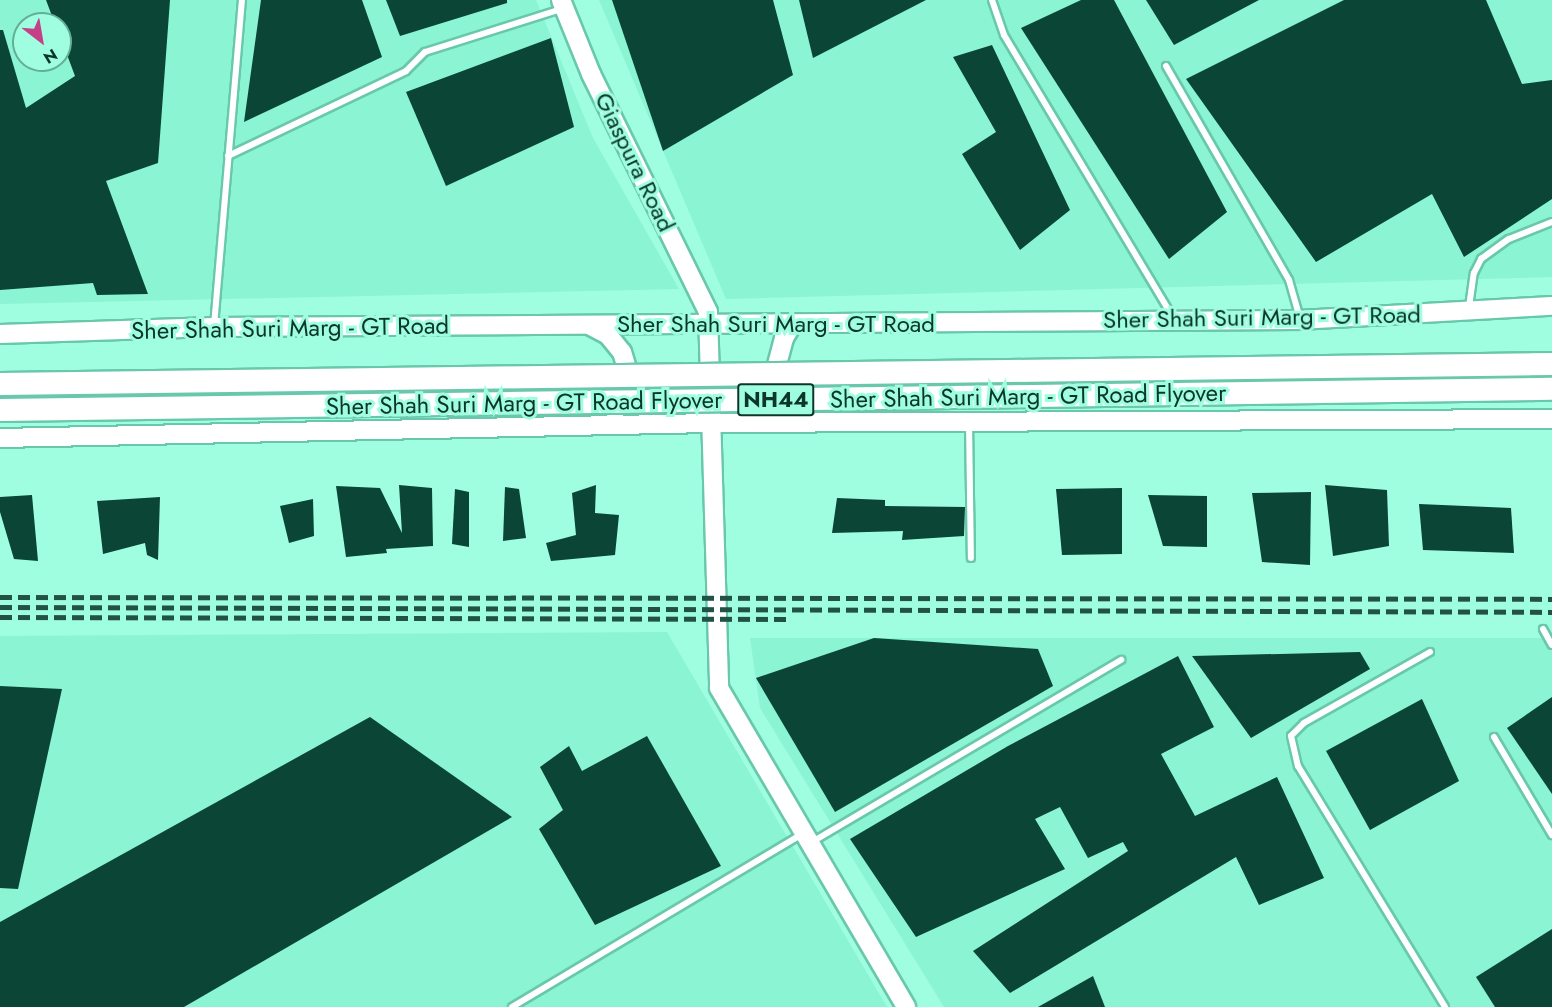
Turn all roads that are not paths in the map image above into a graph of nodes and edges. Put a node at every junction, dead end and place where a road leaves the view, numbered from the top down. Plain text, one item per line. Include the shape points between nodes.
1 (242, 0) edge
2 (992, 0) edge
3 (563, 4) edge
4 (1166, 66) dead end
5 (228, 156) junction
6 (1552, 222) edge
7 (1552, 306) edge
8 (1469, 310) junction
9 (1299, 320) junction
10 (1176, 321) junction
11 (709, 323) junction
12 (794, 323) junction
13 (589, 325) junction
14 (214, 327) junction
15 (0, 334) edge
16 (1552, 364) edge
17 (0, 384) edge
18 (1552, 389) edge
19 (0, 410) edge
20 (1552, 419) edge
21 (969, 422) junction
22 (711, 423) junction
23 (790, 423) junction
24 (597, 425) junction
25 (0, 438) edge
26 (971, 558) dead end
27 (1543, 628) dead end
28 (1552, 645) edge
29 (1430, 652) dead end
30 (1121, 660) dead end
31 (1494, 737) dead end
32 (1552, 835) edge
33 (806, 839) junction
34 (512, 1007) edge
35 (906, 1007) edge
36 (1445, 1007) edge

1 - 5 lane
2 - 10 lane via 1004,35
3 - 5 lane via 425,52 395,76
3 - 11 street, Giaspura Road via 601,94 700,290
4 - 9 lane via 1289,280
5 - 14 lane
6 - 8 lane via 1509,239 1481,259 1474,273
7 - 8 street, Sher Shah Suri Marg - GT Road
8 - 9 street, Sher Shah Suri Marg - GT Road
9 - 10 street, Sher Shah Suri Marg - GT Road
10 - 12 street, Sher Shah Suri Marg - GT Road
11 - 12 street, Sher Shah Suri Marg - GT Road
11 - 13 street, Sher Shah Suri Marg - GT Road
11 - 22 street, Giaspura Road
12 - 23 street via 784,338 775,372 779,399
13 - 14 street, Sher Shah Suri Marg - GT Road
13 - 24 street via 608,335 622,352 628,372 625,394 614,412
14 - 15 street, Sher Shah Suri Marg - GT Road
16 - 17 highway, Sher Shah Suri Marg - GT Road Flyover / NH44, bridge
18 - 19 highway, Sher Shah Suri Marg - GT Road Flyover / NH44, bridge
20 - 21 street
21 - 23 street
21 - 26 lane
22 - 23 street
22 - 24 street
22 - 33 street, Giaspura Road via 719,688
24 - 25 street
27 - 28 lane
29 - 36 lane via 1304,723 1291,736 1298,766
30 - 33 lane
31 - 32 lane
33 - 34 lane
33 - 35 street, Giaspura Road

